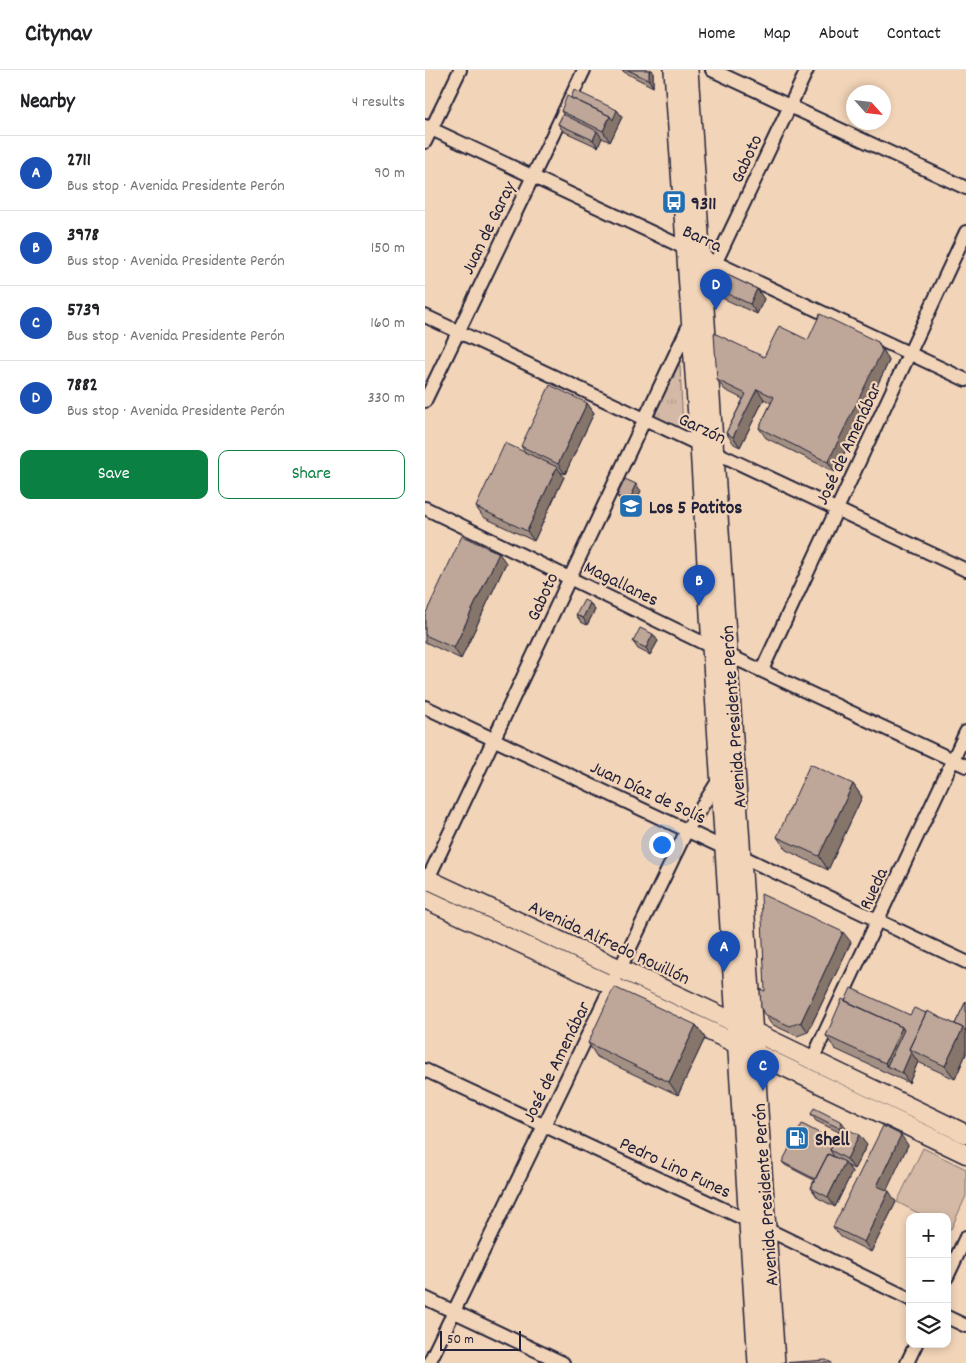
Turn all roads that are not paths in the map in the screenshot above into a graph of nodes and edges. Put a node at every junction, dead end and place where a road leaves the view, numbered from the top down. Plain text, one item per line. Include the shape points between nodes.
1 (460, 70) edge
2 (583, 70) edge
3 (674, 70) edge
4 (689, 70) edge
5 (712, 70) edge
6 (807, 70) edge
7 (791, 106) junction
8 (428, 128) edge
9 (425, 142) edge
10 (532, 177) junction
11 (966, 188) edge
12 (966, 232) edge
13 (701, 256) junction
14 (425, 316) edge
15 (690, 323) junction
16 (458, 332) junction
17 (910, 353) junction
18 (966, 380) edge
19 (425, 401) edge
20 (645, 420) junction
21 (707, 449) junction
22 (425, 508) edge
23 (836, 510) junction
24 (966, 570) edge
25 (570, 577) junction
26 (720, 651) junction
27 (762, 670) junction
28 (425, 707) edge
29 (966, 732) edge
30 (494, 739) junction
31 (953, 760) junction
32 (966, 766) edge
33 (720, 778) junction
34 (687, 830) junction
35 (733, 851) junction
36 (426, 881) edge
37 (425, 899) edge
38 (878, 920) junction
39 (966, 962) edge
40 (620, 969) junction
41 (611, 986) junction
42 (745, 1027) junction
43 (746, 1049) junction
44 (812, 1060) junction
45 (425, 1070) edge
46 (544, 1125) junction
47 (966, 1134) edge
48 (966, 1154) edge
49 (749, 1221) junction
50 (766, 1229) junction
51 (966, 1237) edge
52 (951, 1269) edge
53 (906, 1297) edge
54 (425, 1298) edge
55 (454, 1312) junction
56 (951, 1319) edge
57 (966, 1326) edge
58 (914, 1348) edge
59 (429, 1363) edge
60 (563, 1363) edge
61 (759, 1363) edge
62 (775, 1363) edge
63 (907, 1363) edge

1 - 8 street
2 - 10 street, Juan de Garay
3 - 13 main road, Avenida Presidente Perón
4 - 13 main road, Avenida Presidente Perón
5 - 7 street
6 - 7 street, Gaboto
7 - 11 street
7 - 13 street, Gaboto
8 - 9 street
8 - 10 street, Barra
10 - 13 street, Barra
10 - 16 street, Juan de Garay
12 - 17 street, José de Amenábar
13 - 15 main road, Avenida Presidente Perón
13 - 17 street, Barra
13 - 21 main road, Avenida Presidente Perón
14 - 16 street, Garzón
15 - 20 street, Gaboto
15 - 21 main road, Avenida Presidente Perón
16 - 19 street, Juan de Garay
16 - 20 street, Garzón
17 - 18 street, Barra
17 - 23 street, José de Amenábar
20 - 21 street, Garzón
20 - 25 street, Gaboto
21 - 23 street, Garzón
21 - 26 main road, Avenida Presidente Perón
22 - 25 street, Magallanes
23 - 24 street, Garzón
23 - 27 street, José de Amenábar
25 - 26 street, Magallanes
25 - 30 street, Gaboto
26 - 27 street, Magallanes
26 - 33 main road, Avenida Presidente Perón
26 - 35 main road, Avenida Presidente Perón
27 - 31 street, Magallanes
28 - 30 street, Juan Díaz de Solís
29 - 31 street, Rueda
30 - 34 street, Juan Díaz de Solís
30 - 36 street, Gaboto
31 - 32 street, Magallanes
31 - 38 street, Rueda
33 - 34 street, José de Amenábar
33 - 35 main road, Avenida Presidente Perón
34 - 35 street, Juan Díaz de Solís
34 - 40 street, José de Amenábar
35 - 38 street, Juan Díaz de Solís
35 - 42 main road, Avenida Presidente Perón
36 - 40 street, Avenida Alfredo Rouillón
37 - 41 street
38 - 39 street, Juan Díaz de Solís
38 - 44 street, Rueda
40 - 41 street, José de Amenábar
40 - 42 street, Avenida Alfredo Rouillón
41 - 43 street
41 - 46 street, José de Amenábar
42 - 43 main road, Avenida Presidente Perón
42 - 44 street, Avenida Alfredo Rouillón
43 - 48 street
43 - 49 main road, Avenida Presidente Perón
43 - 50 main road, Avenida Presidente Perón
44 - 47 street, Avenida Alfredo Rouillón
45 - 46 street, Pedro Lino Funes
46 - 49 street, Pedro Lino Funes
46 - 55 street, José de Amenábar
49 - 50 street, Pedro Lino Funes
49 - 61 main road, Avenida Presidente Perón
50 - 53 street, Pedro Lino Funes
50 - 62 main road, Avenida Presidente Perón
51 - 52 street
54 - 55 street
55 - 59 street, José de Amenábar
55 - 60 street
56 - 57 street
58 - 63 street

